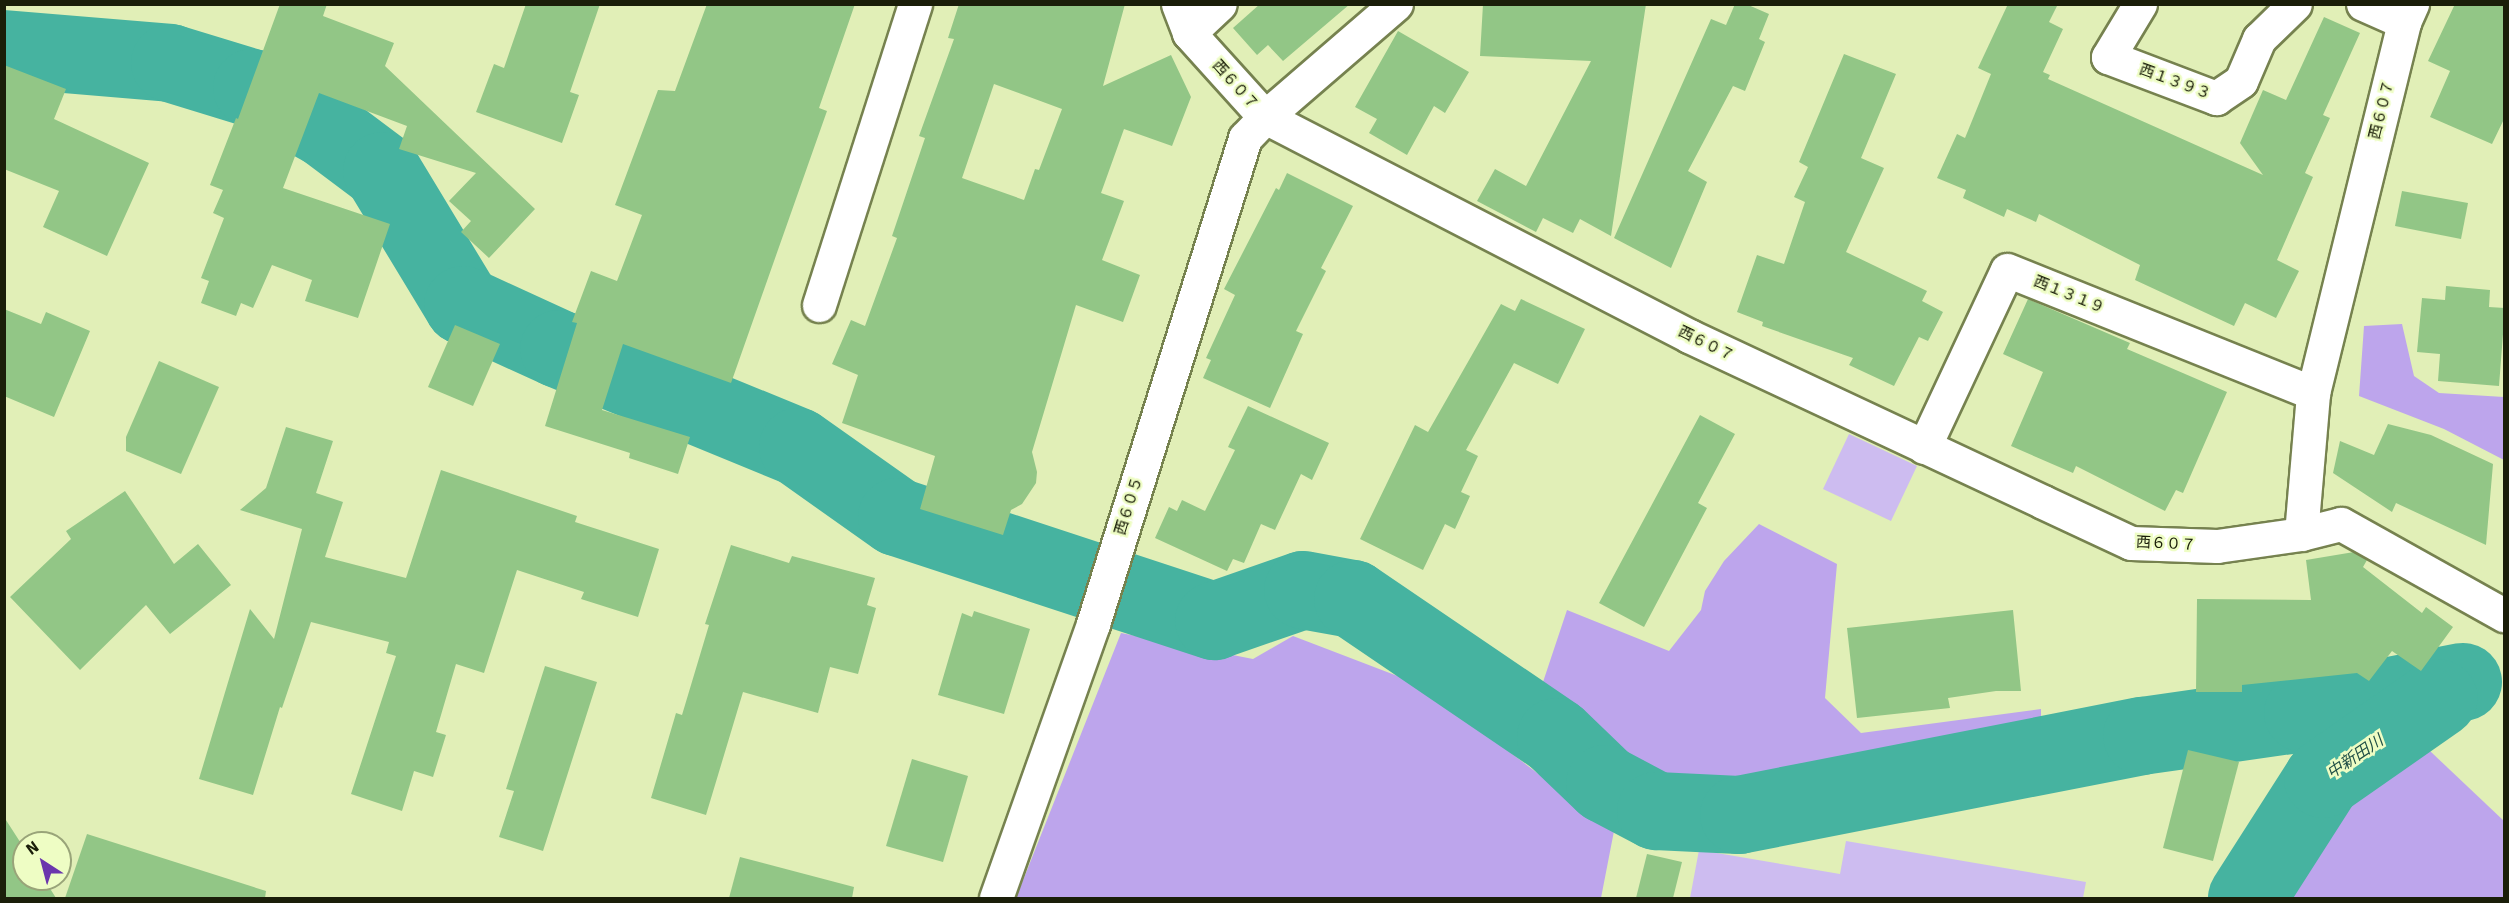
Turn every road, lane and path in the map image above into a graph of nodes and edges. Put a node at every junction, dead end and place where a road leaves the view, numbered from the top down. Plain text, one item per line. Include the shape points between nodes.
1 (915, 4) edge
2 (1220, 4) edge
3 (1396, 4) edge
4 (2140, 4) edge
5 (2295, 4) edge
6 (2363, 4) edge
7 (2408, 13) edge
8 (1183, 19) edge
9 (1265, 117) junction
10 (819, 305) dead end
11 (2313, 393) junction
12 (1924, 447) junction
13 (2301, 534) junction
14 (2505, 615) edge
15 (996, 898) edge

1 - 10 street
2 - 8 street
3 - 9 street, 西６０５
4 - 5 street, 西１３９３ via 2108,57 2216,98 2241,81 2259,39
6 - 7 street
7 - 11 street, 西６０７
8 - 9 street, 西６０７
9 - 12 street, 西６０７ via 1689,336
9 - 15 street, 西６０５ via 1245,138 1104,589
11 - 12 street, 西１３１９ via 2007,270
11 - 13 street, 西６０７
12 - 13 street, 西６０７ via 2131,543 2217,546
13 - 14 street, 西６０７ via 2341,524

